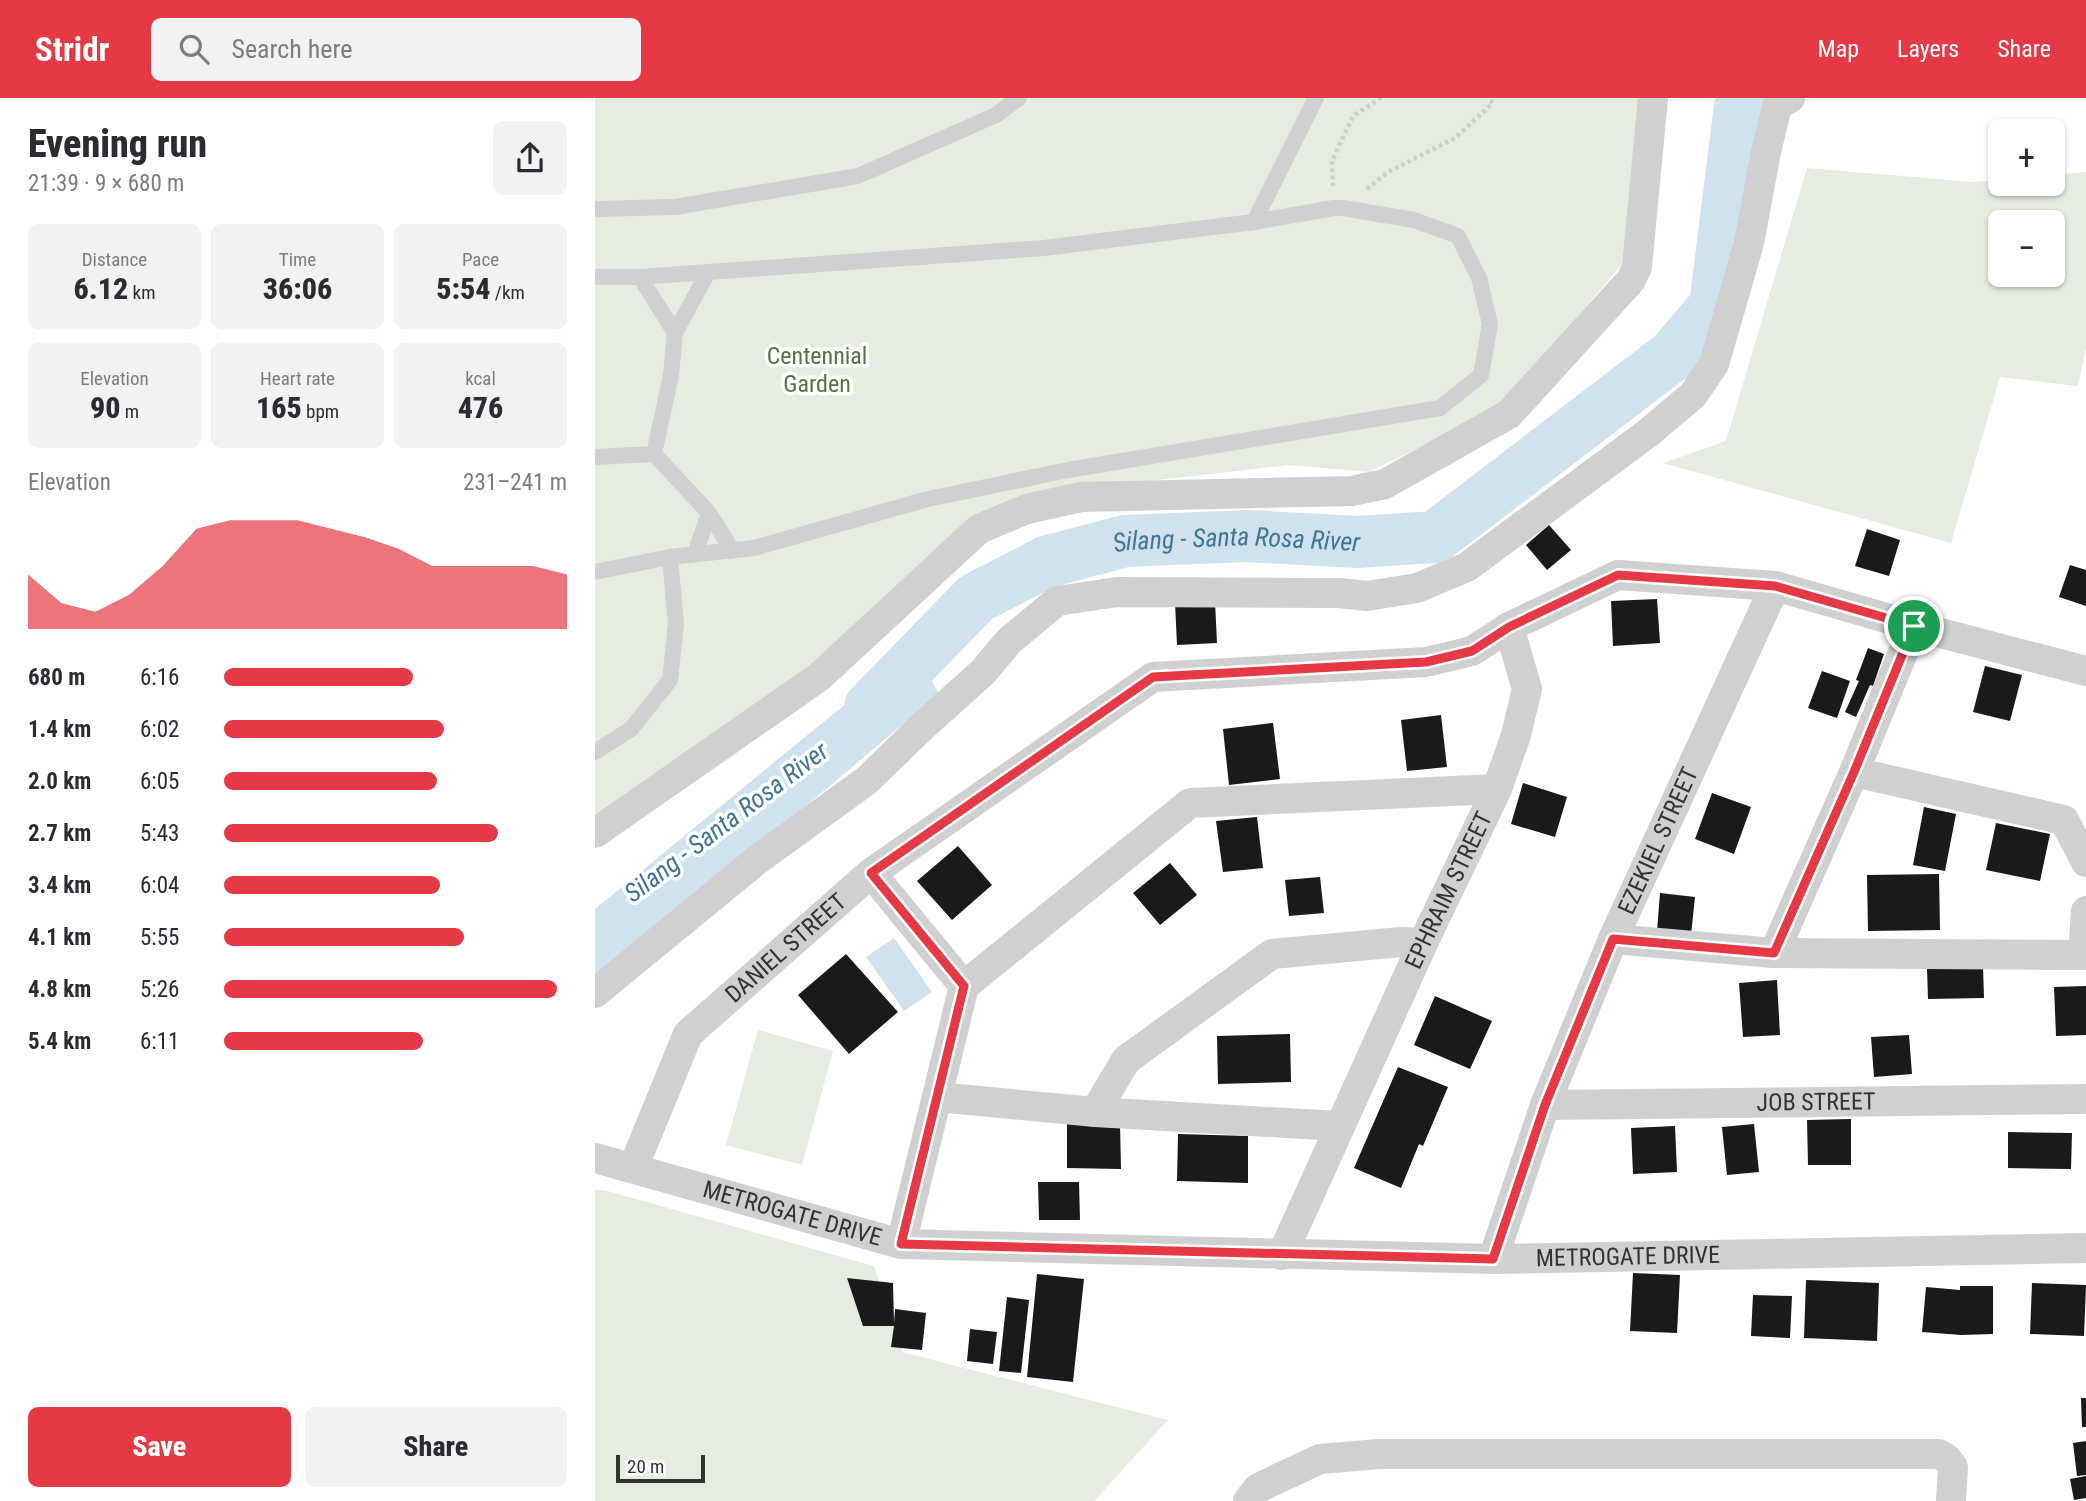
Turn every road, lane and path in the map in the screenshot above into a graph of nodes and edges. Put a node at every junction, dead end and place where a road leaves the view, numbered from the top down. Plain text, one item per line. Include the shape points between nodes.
1 (1019, 98) edge
2 (1316, 98) edge
3 (1381, 98) edge
4 (1488, 98) edge
5 (1653, 98) edge
6 (1790, 98) edge
7 (1338, 208) junction
8 (595, 209) edge
9 (1254, 222) junction
10 (708, 272) junction
11 (595, 277) edge
12 (640, 277) junction
13 (675, 333) junction
14 (654, 454) junction
15 (595, 457) edge
16 (709, 513) junction
17 (732, 550) junction
18 (695, 554) junction
19 (670, 557) junction
20 (595, 572) edge
21 (1775, 586) junction
22 (1914, 626) junction
23 (1509, 627) junction
24 (2086, 671) edge
25 (595, 752) edge
26 (1854, 772) junction
27 (1497, 789) junction
28 (595, 833) edge
29 (2086, 862) edge
30 (871, 873) junction
31 (2086, 911) edge
32 (1613, 939) junction
33 (1423, 943) junction
34 (1774, 953) junction
35 (2085, 955) edge
36 (964, 986) junction
37 (595, 993) edge
38 (937, 1097) junction
39 (2086, 1099) edge
40 (1545, 1105) junction
41 (1095, 1112) junction
42 (1339, 1126) junction
43 (595, 1158) edge
44 (633, 1168) junction
45 (901, 1244) junction
46 (2086, 1248) edge
47 (1282, 1255) junction
48 (1493, 1259) junction
49 (1248, 1501) edge
50 (1951, 1501) edge

1 - 8 lane via 996,114 858,176 675,207
2 - 9 lane
3 - 7 path via 1353,116 1332,162
4 - 7 path via 1493,103 1455,138 1388,172
5 - 28 street via 1637,267 1631,280 1509,414 1385,484 1341,491 1081,497 1027,509 979,529 819,677
6 - 37 street via 1777,106 1749,243 1714,364 1693,395 1648,433 1467,567 1417,587 1367,596 1117,592 1058,601 1009,641 983,672 866,781 757,860
7 - 9 lane
7 - 17 lane via 1414,220 1458,236 1479,278 1490,324 1481,375 1440,408 1055,472 928,499 754,548
9 - 10 lane via 1044,248
10 - 12 lane
10 - 13 lane
11 - 12 lane
12 - 13 lane
13 - 14 lane
14 - 15 lane
14 - 16 lane
16 - 17 lane
16 - 18 lane
17 - 18 lane
18 - 19 lane
19 - 20 lane
19 - 25 lane via 676,624 670,680 632,729
21 - 22 street
21 - 23 street via 1618,575
21 - 32 street, EZEKIEL STREET
22 - 24 street
22 - 26 street
23 - 27 street, EPHRAIM STREET via 1527,689
23 - 30 street, DANIEL STREET via 1472,651 1426,662 1153,677
26 - 29 street via 2064,820
26 - 34 street
27 - 33 street, EPHRAIM STREET
27 - 36 street via 1190,803
30 - 36 street
30 - 44 street, DANIEL STREET via 688,1034
31 - 35 street
32 - 34 street
32 - 40 street, EZEKIEL STREET
33 - 41 street via 1272,954 1126,1060
33 - 42 street, EPHRAIM STREET
34 - 35 street
36 - 38 street
38 - 41 street
38 - 45 street
39 - 40 street, JOB STREET
40 - 48 street, EZEKIEL STREET
41 - 42 street
42 - 47 street, EPHRAIM STREET
43 - 44 street, METROGATE DRIVE
44 - 45 street, METROGATE DRIVE
45 - 47 street, METROGATE DRIVE
46 - 48 street, METROGATE DRIVE
47 - 48 street, METROGATE DRIVE
49 - 50 street via 1258,1488 1319,1459 1380,1454 1939,1454 1953,1467

